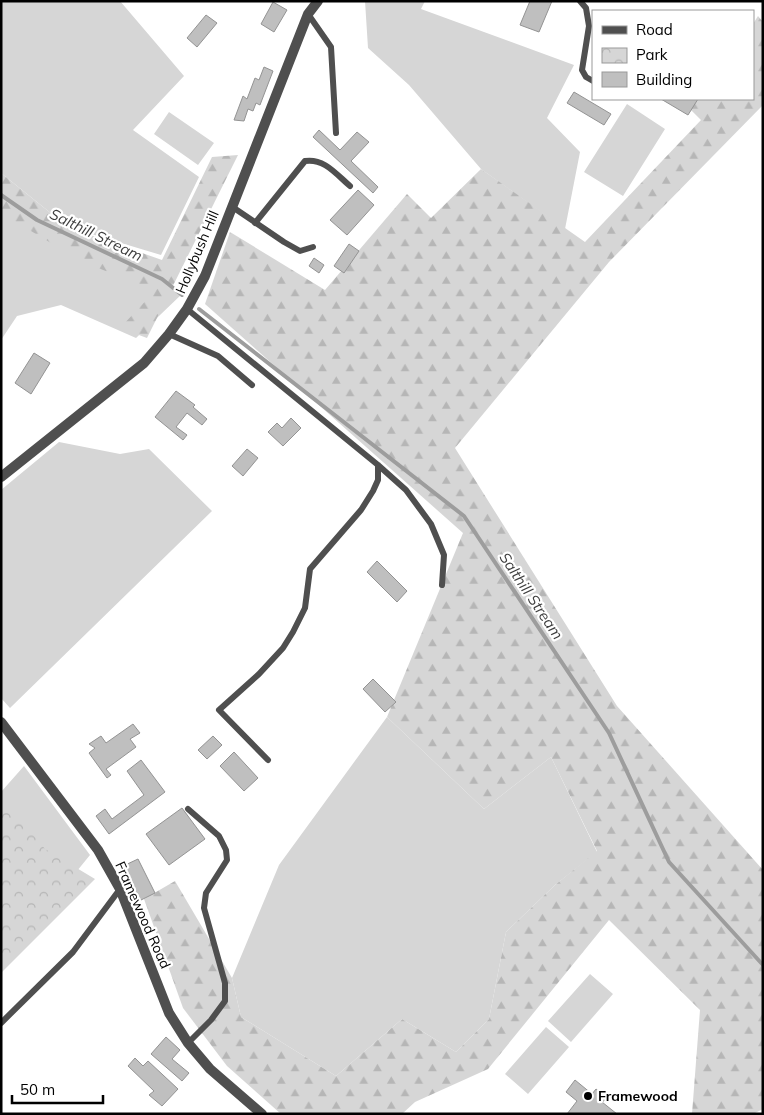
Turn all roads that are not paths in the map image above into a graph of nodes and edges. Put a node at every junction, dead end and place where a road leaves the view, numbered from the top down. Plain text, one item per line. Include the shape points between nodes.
1 (318, 1) edge
2 (580, 1) edge
3 (308, 14) junction
4 (592, 80) edge
5 (336, 133) dead end
6 (350, 186) dead end
7 (231, 206) junction
8 (255, 223) junction
9 (313, 247) dead end
10 (187, 309) junction
11 (169, 334) junction
12 (252, 384) dead end
13 (378, 465) junction
14 (1, 477) edge
15 (442, 585) dead end
16 (1, 722) edge
17 (268, 760) dead end
18 (188, 809) dead end
19 (120, 889) junction
20 (1, 1023) edge
21 (188, 1043) junction
22 (262, 1114) edge

1 - 3 street, Hollybush Hill
2 - 4 lane via 586,8 588,26 582,70
3 - 5 lane via 331,47
3 - 7 street, Hollybush Hill
6 - 8 lane via 321,162 305,161
7 - 8 lane
7 - 10 street, Hollybush Hill via 205,276
8 - 9 lane via 300,251
10 - 11 street, Hollybush Hill
10 - 13 lane
11 - 12 lane via 218,356
11 - 14 street, Hollybush Hill via 144,363
13 - 15 lane via 406,490 431,524 444,555
13 - 17 lane via 378,480 361,510 310,569 305,608 283,648 219,710
16 - 19 street, Framewood Road via 98,850
18 - 21 lane via 219,836 227,860 206,893 204,908 225,983 226,1001
19 - 20 lane via 73,952
19 - 21 street, Framewood Road via 169,1013
21 - 22 street, Framewood Road via 210,1069

